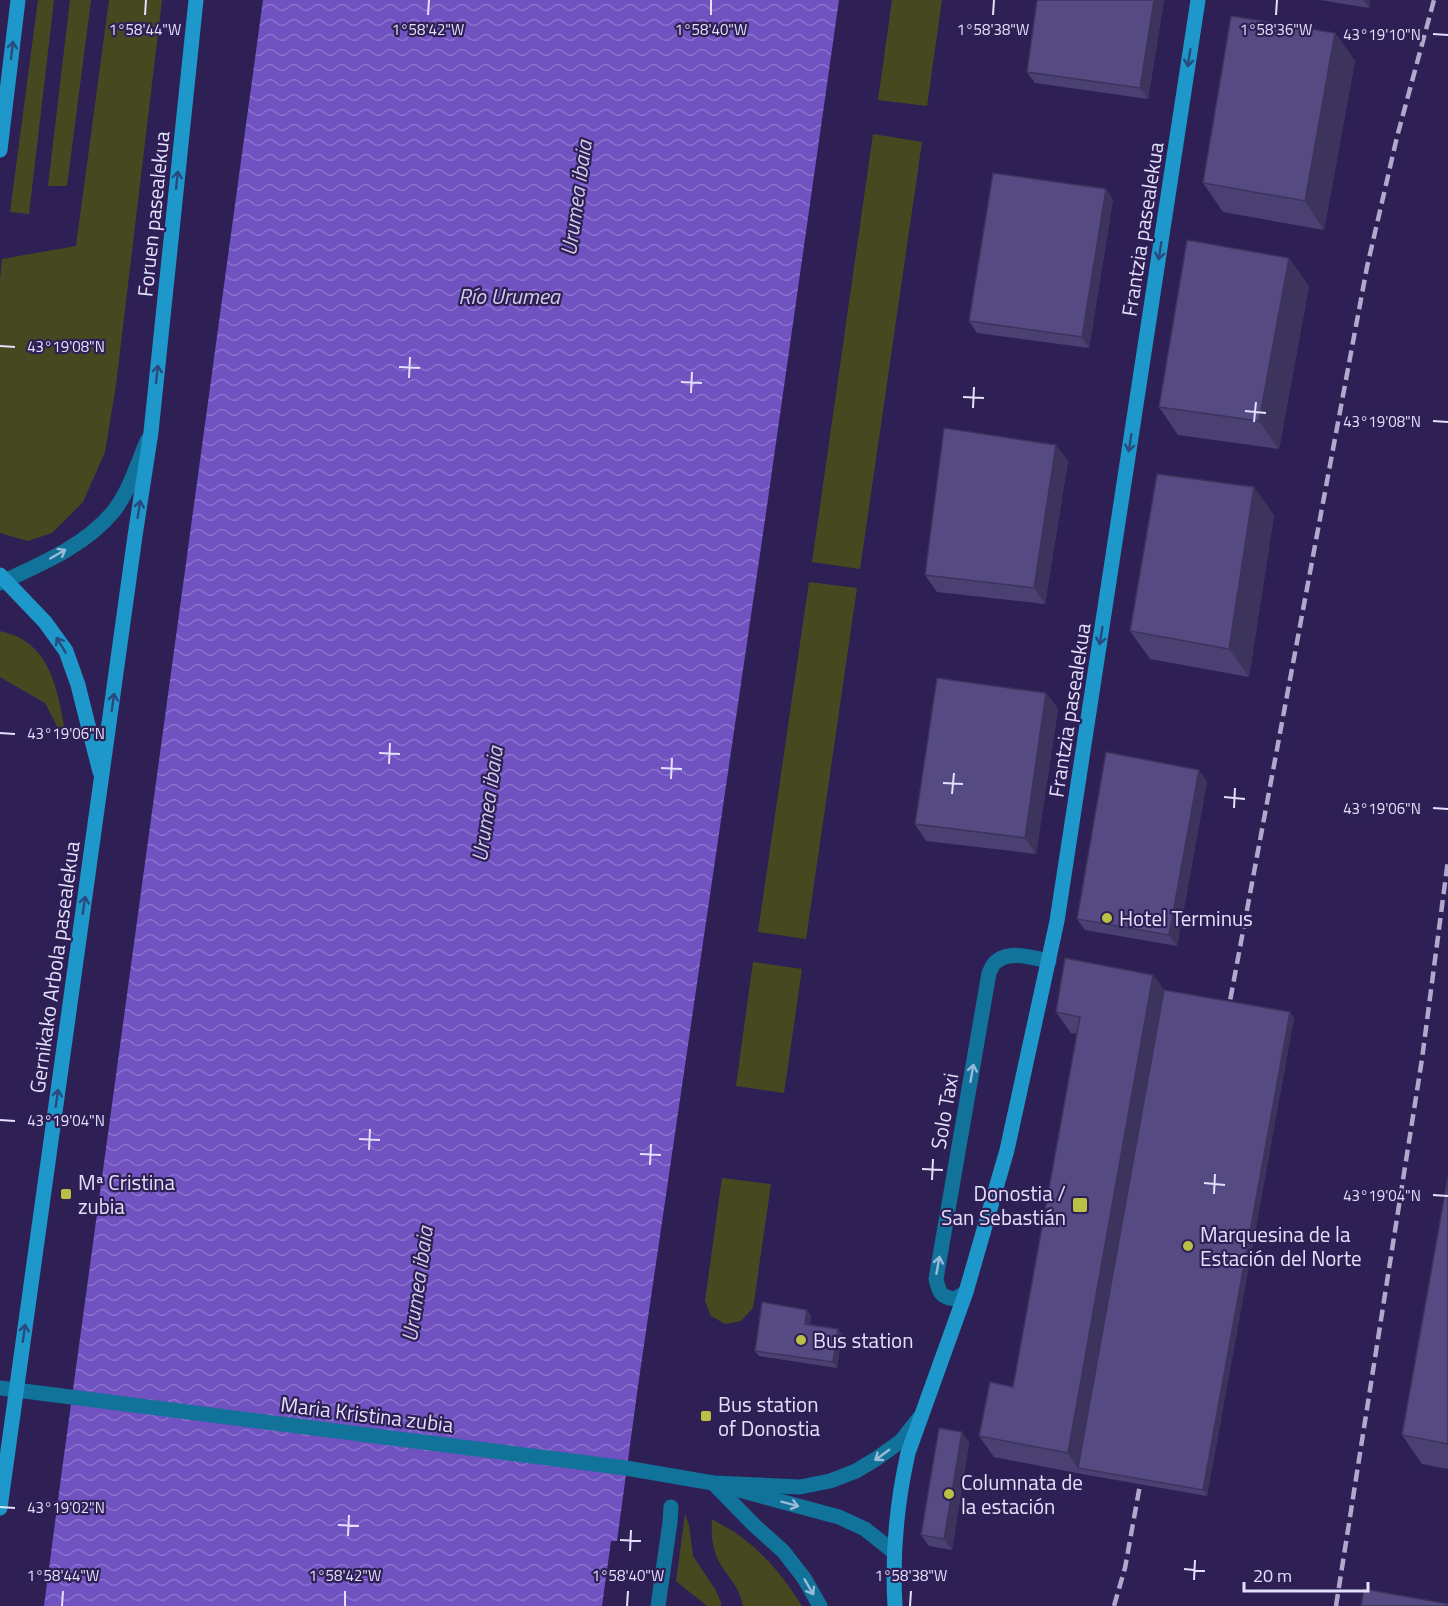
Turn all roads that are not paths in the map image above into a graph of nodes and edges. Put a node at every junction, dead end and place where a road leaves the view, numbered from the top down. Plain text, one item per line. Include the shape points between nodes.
1 (18, 0) edge
2 (196, 0) edge
3 (1198, 0) edge
4 (0, 150) edge
5 (151, 432) junction
6 (2, 580) edge
7 (102, 781) junction
8 (1049, 961) junction
9 (966, 1292) junction
10 (0, 1388) edge
11 (16, 1391) junction
12 (922, 1413) junction
13 (713, 1483) junction
14 (671, 1507) dead end
15 (0, 1508) edge
16 (894, 1552) junction
17 (658, 1606) edge
18 (820, 1606) edge
19 (895, 1606) edge

4 -> 1 main road
5 -> 2 main road, Foruen pasealekua
3 -> 8 main road, Frantzia pasealekua
6 -> 5 street via 44,562 95,530 127,490
7 -> 5 main road, Gernikako Arbola pasealekua
7 -> 6 main road via 66,651 45,622
11 -> 7 main road, Gernikako Arbola pasealekua
8 - 9 main road, Frantzia pasealekua via 1007,1150
9 -> 8 street, Solo Taxi via 955,1299 945,1297 936,1279 989,973 995,961 1007,956
9 - 12 main road, Frantzia pasealekua
10 - 11 street, Maria Kristina zubia
11 - 13 street, Maria Kristina zubia via 626,1468
11 - 15 main road, Gernikako Arbola pasealekua
12 -> 13 street, Frantzia pasealekua via 901,1441 876,1460 830,1481 800,1487
12 - 16 main road, Frantzia pasealekua via 902,1478
13 -> 16 street via 839,1517 865,1529
13 -> 18 street via 783,1551
14 - 17 street
16 - 19 main road, Frantzia pasealekua

